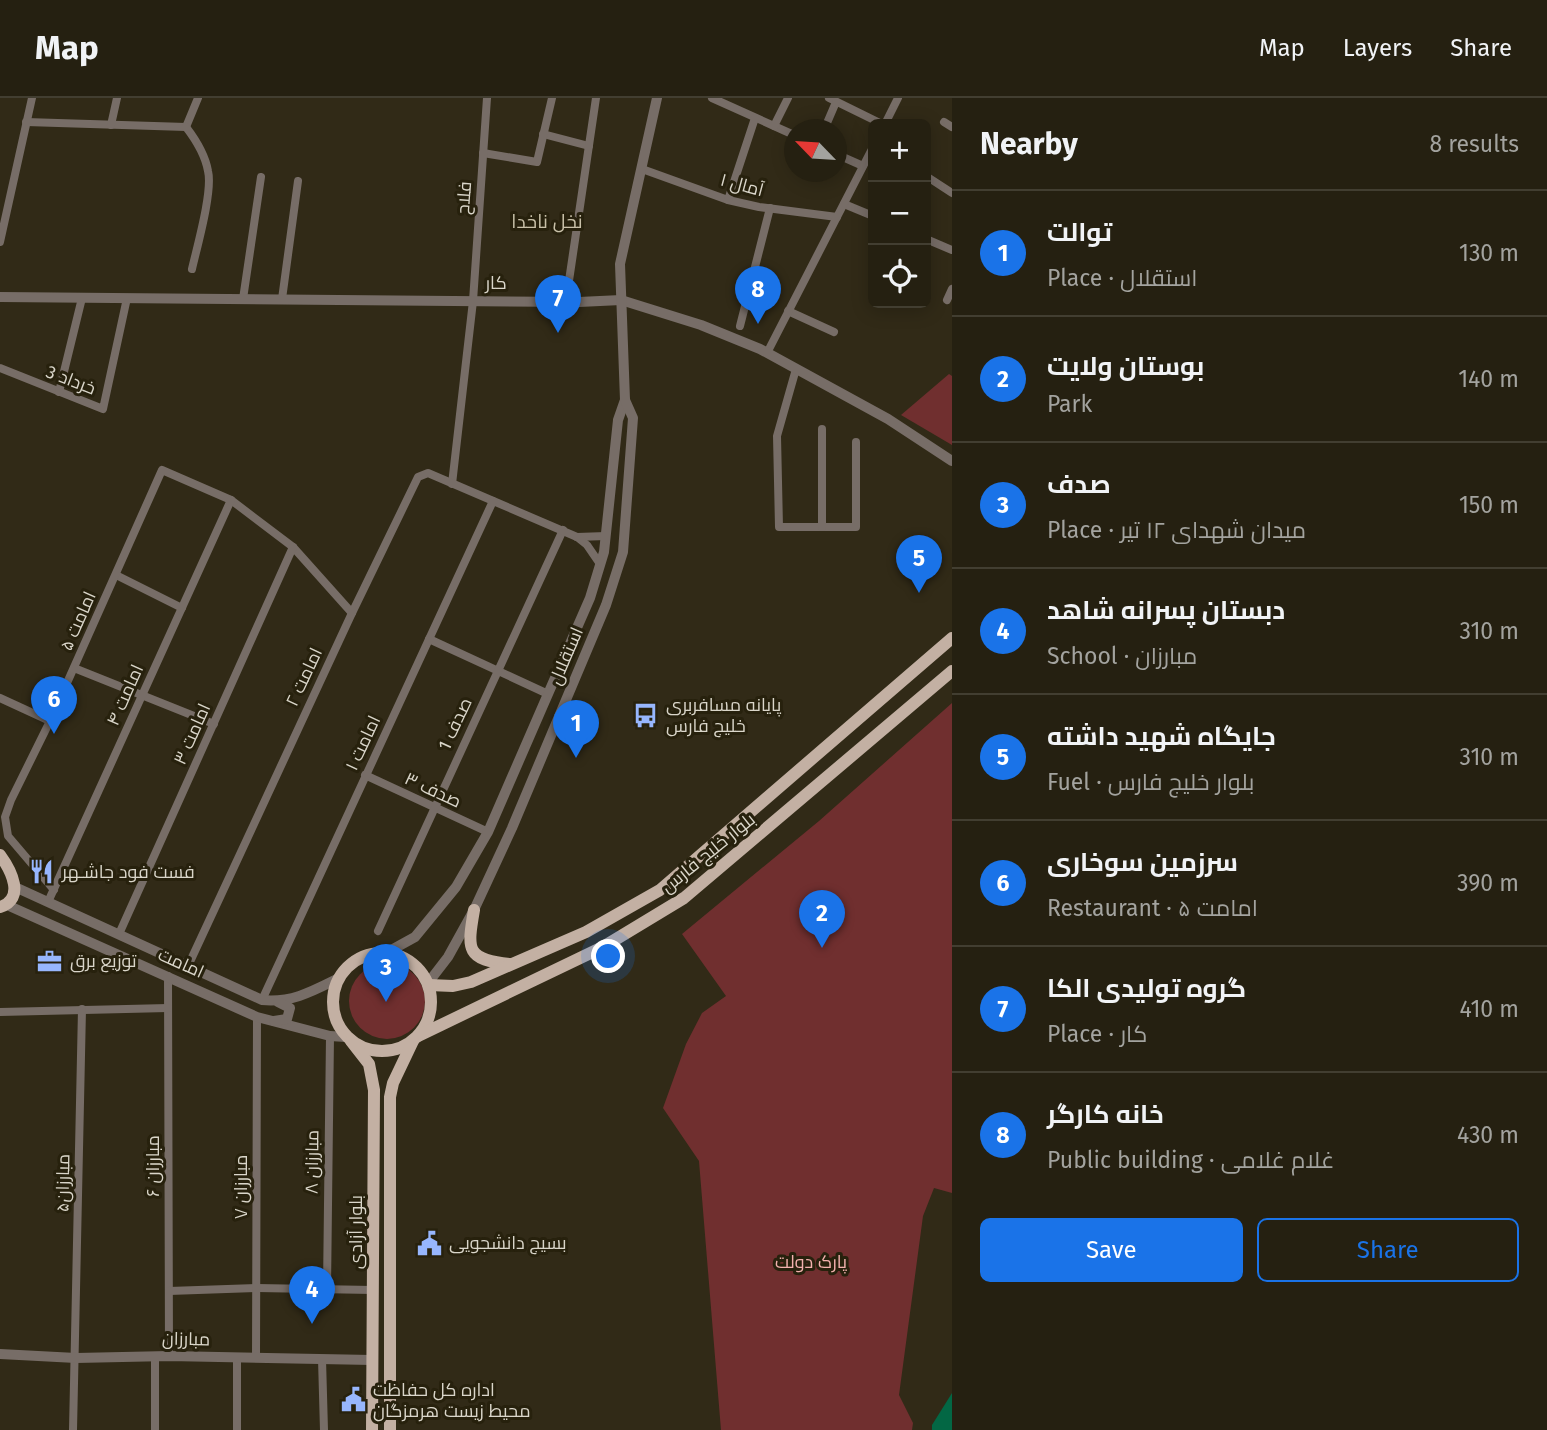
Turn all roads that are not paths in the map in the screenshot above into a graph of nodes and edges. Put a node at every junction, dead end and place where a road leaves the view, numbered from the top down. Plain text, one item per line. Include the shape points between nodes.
1 (32, 98) edge
2 (117, 98) edge
3 (198, 98) edge
4 (487, 98) edge
5 (552, 98) edge
6 (596, 98) edge
7 (657, 98) edge
8 (712, 98) edge
9 (740, 98) edge
10 (788, 98) edge
11 (898, 98) edge
12 (833, 100) edge
13 (735, 109) junction
14 (755, 118) junction
15 (827, 119) edge
16 (873, 119) edge
17 (886, 119) edge
18 (26, 122) junction
19 (111, 125) junction
20 (774, 126) junction
21 (186, 127) junction
22 (784, 130) edge
23 (543, 134) junction
24 (589, 146) junction
25 (483, 153) junction
26 (868, 156) edge
27 (847, 159) edge
28 (863, 166) junction
29 (642, 169) junction
30 (261, 177) dead end
31 (931, 179) edge
32 (298, 181) dead end
33 (952, 194) edge
34 (729, 200) junction
35 (844, 204) junction
36 (770, 208) junction
37 (868, 214) edge
38 (837, 217) junction
39 (931, 241) edge
40 (0, 242) edge
41 (952, 250) edge
42 (192, 269) dead end
43 (952, 289) edge
44 (0, 298) edge
45 (82, 298) junction
46 (127, 298) junction
47 (243, 299) junction
48 (282, 299) junction
49 (947, 299) dead end
50 (621, 300) junction
51 (473, 301) junction
52 (566, 302) junction
53 (789, 311) junction
54 (740, 326) dead end
55 (834, 332) dead end
56 (767, 353) junction
57 (0, 368) edge
58 (796, 369) junction
59 (59, 392) junction
60 (625, 400) junction
61 (822, 429) dead end
62 (856, 442) dead end
63 (952, 461) edge
64 (452, 484) junction
65 (231, 500) junction
66 (493, 501) junction
67 (822, 527) junction
68 (563, 530) junction
69 (606, 536) junction
70 (577, 537) junction
71 (293, 547) junction
72 (600, 564) junction
73 (116, 575) junction
74 (182, 608) junction
75 (352, 612) junction
76 (952, 638) edge
77 (429, 639) junction
78 (74, 668) junction
79 (498, 670) junction
80 (952, 671) edge
81 (548, 694) junction
82 (142, 696) junction
83 (0, 698) edge
84 (50, 722) junction
85 (214, 724) junction
86 (365, 775) junction
87 (434, 807) junction
88 (488, 832) junction
89 (0, 855) edge
90 (15, 887) junction
91 (54, 890) junction
92 (48, 902) junction
93 (4, 906) edge
94 (474, 910) junction
95 (377, 931) dead end
96 (119, 934) junction
97 (386, 953) junction
98 (514, 964) junction
99 (188, 966) junction
100 (168, 976) junction
101 (339, 978) junction
102 (428, 984) junction
103 (262, 1000) junction
104 (278, 1002) junction
105 (168, 1008) junction
106 (82, 1010) junction
107 (0, 1012) edge
108 (257, 1017) junction
109 (271, 1021) junction
110 (330, 1036) junction
111 (349, 1039) junction
112 (416, 1039) junction
113 (257, 1287) junction
114 (327, 1289) junction
115 (373, 1290) junction
116 (169, 1291) junction
117 (0, 1354) edge
118 (155, 1356) junction
119 (169, 1356) junction
120 (76, 1358) junction
121 (237, 1358) junction
122 (256, 1358) junction
123 (322, 1359) junction
124 (372, 1360) junction
125 (74, 1430) edge
126 (155, 1430) edge
127 (237, 1430) edge
128 (324, 1430) edge
129 (372, 1430) edge
130 (390, 1430) edge

1 - 18 street
2 - 19 street
3 - 21 street
4 - 25 street, فلاح
5 - 23 street
6 - 24 street
7 - 29 street, استقلال
8 - 13 street
9 - 13 street
10 - 20 street
11 - 17 street
12 - 15 street
12 - 16 street
13 - 14 street
14 - 20 street
14 - 34 street
18 - 19 street
18 - 40 street
19 - 21 street
20 - 22 street
21 - 42 street via 199,144 209,173
23 - 24 street
23 - 25 street via 537,162
24 - 52 street
25 - 51 street, فلاح
26 - 28 street
27 - 28 street
28 - 35 street
29 - 34 street, آمال ۱
29 - 50 street, استقلال via 620,264
30 - 47 street
31 - 33 street
32 - 48 street
34 - 36 street, آمال ۱
35 - 37 street
35 - 38 street
36 - 38 street, آمال ۱
36 - 54 street
38 - 53 street
39 - 41 street
43 - 49 street
44 - 45 street, کار
45 - 46 street, کار
45 - 59 street
46 - 47 street, کار
46 - 59 street, خرداد 3 via 103,409
47 - 48 street, کار
48 - 51 street, کار
50 - 52 street, کار
50 - 56 street, کار
50 - 60 street, استقلال
51 - 52 street, کار
51 - 64 street, فلاح
53 - 55 street
53 - 56 street
56 - 58 street, کار
57 - 59 street, خرداد 3
58 - 63 street, کار via 888,419
58 - 67 street via 777,436 779,527
60 - 69 street, استقلال via 618,420
60 - 94 street, استقلال via 633,418 624,552 596,630
61 - 67 street
62 - 67 street via 856,527
64 - 66 street, امامت ۲
64 - 75 street, امامت ۲ via 428,473 418,477
65 - 71 street
65 - 73 street, امامت ۵ via 162,470
65 - 74 street, امامت ۴
66 - 68 street, امامت ۲
66 - 77 street, امامت ۱
68 - 70 street, امامت ۲
68 - 79 street, صدف 1
69 - 70 street
69 - 72 street, استقلال
70 - 72 street
71 - 75 street
71 - 85 street, امامت ۳
72 - 81 street, استقلال
73 - 74 street
73 - 78 street, امامت ۵
74 - 82 street, امامت ۴
75 - 99 street, امامت ۲
76 - 98 main road, بلوار خلیج فارس via 660,890 586,932
77 - 79 street
77 - 86 street, امامت ۱
78 - 82 street
78 - 84 street, امامت ۵
79 - 81 street
79 - 87 street, صدف 1
80 - 112 main road, بلوار خلیج فارس via 684,898 603,947
81 - 88 street, استقلال
82 - 85 street
82 - 91 street, امامت ۴
83 - 84 street
84 - 91 street, امامت ۵ via 5,817 8,836
85 - 96 street, امامت ۳
86 - 87 street, صدف ۳
86 - 103 street, امامت ۱
87 - 88 street, صدف ۳
87 - 95 street, صدف 1
88 - 97 street, استقلال via 456,887 415,937
89 - 90 main road
90 - 92 street, امامت
90 - 93 main road
91 - 92 street, امامت ۴
92 - 96 street, امامت
93 - 100 street, امامت
94 - 98 main road via 470,942 476,956
94 - 102 street, استقلال
96 - 99 street, امامت
97 - 101 main road via 355,960
97 - 102 main road via 414,964
98 - 102 main road, بلوار خلیج فارس via 471,982
99 - 103 street, امامت
100 - 105 street, مبارزان ۶
100 - 108 street, امامت
101 - 104 street, امامت via 296,999
101 - 111 main road via 332,1002 339,1026
102 - 112 main road via 431,1012
103 - 104 street, امامت
104 - 109 street via 290,1008 290,1014 287,1019
105 - 106 street
105 - 116 street, مبارزان ۶
106 - 107 street
106 - 120 street, مبارزان۵
108 - 109 street, امامت
108 - 113 street, مبارزان ۷
109 - 110 street, امامت
110 - 111 street, امامت
110 - 114 street, مبارزان ۸
111 - 112 main road via 382,1052
111 - 115 main road, بلوار آزادی via 369,1064 374,1083
112 - 130 main road, بلوار آزادی via 390,1097
113 - 114 street
113 - 116 street
113 - 122 street, مبارزان ۷
114 - 115 street
115 - 124 main road, بلوار آزادی
116 - 119 street, مبارزان ۶
117 - 120 street, مبارزان
118 - 119 street, مبارزان
118 - 120 street, مبارزان
118 - 126 street
119 - 121 street, مبارزان
120 - 125 street, مبارزان۵
121 - 122 street, مبارزان
121 - 127 street
122 - 123 street, مبارزان
123 - 124 street, مبارزان
123 - 128 street
124 - 129 main road, بلوار آزادی

